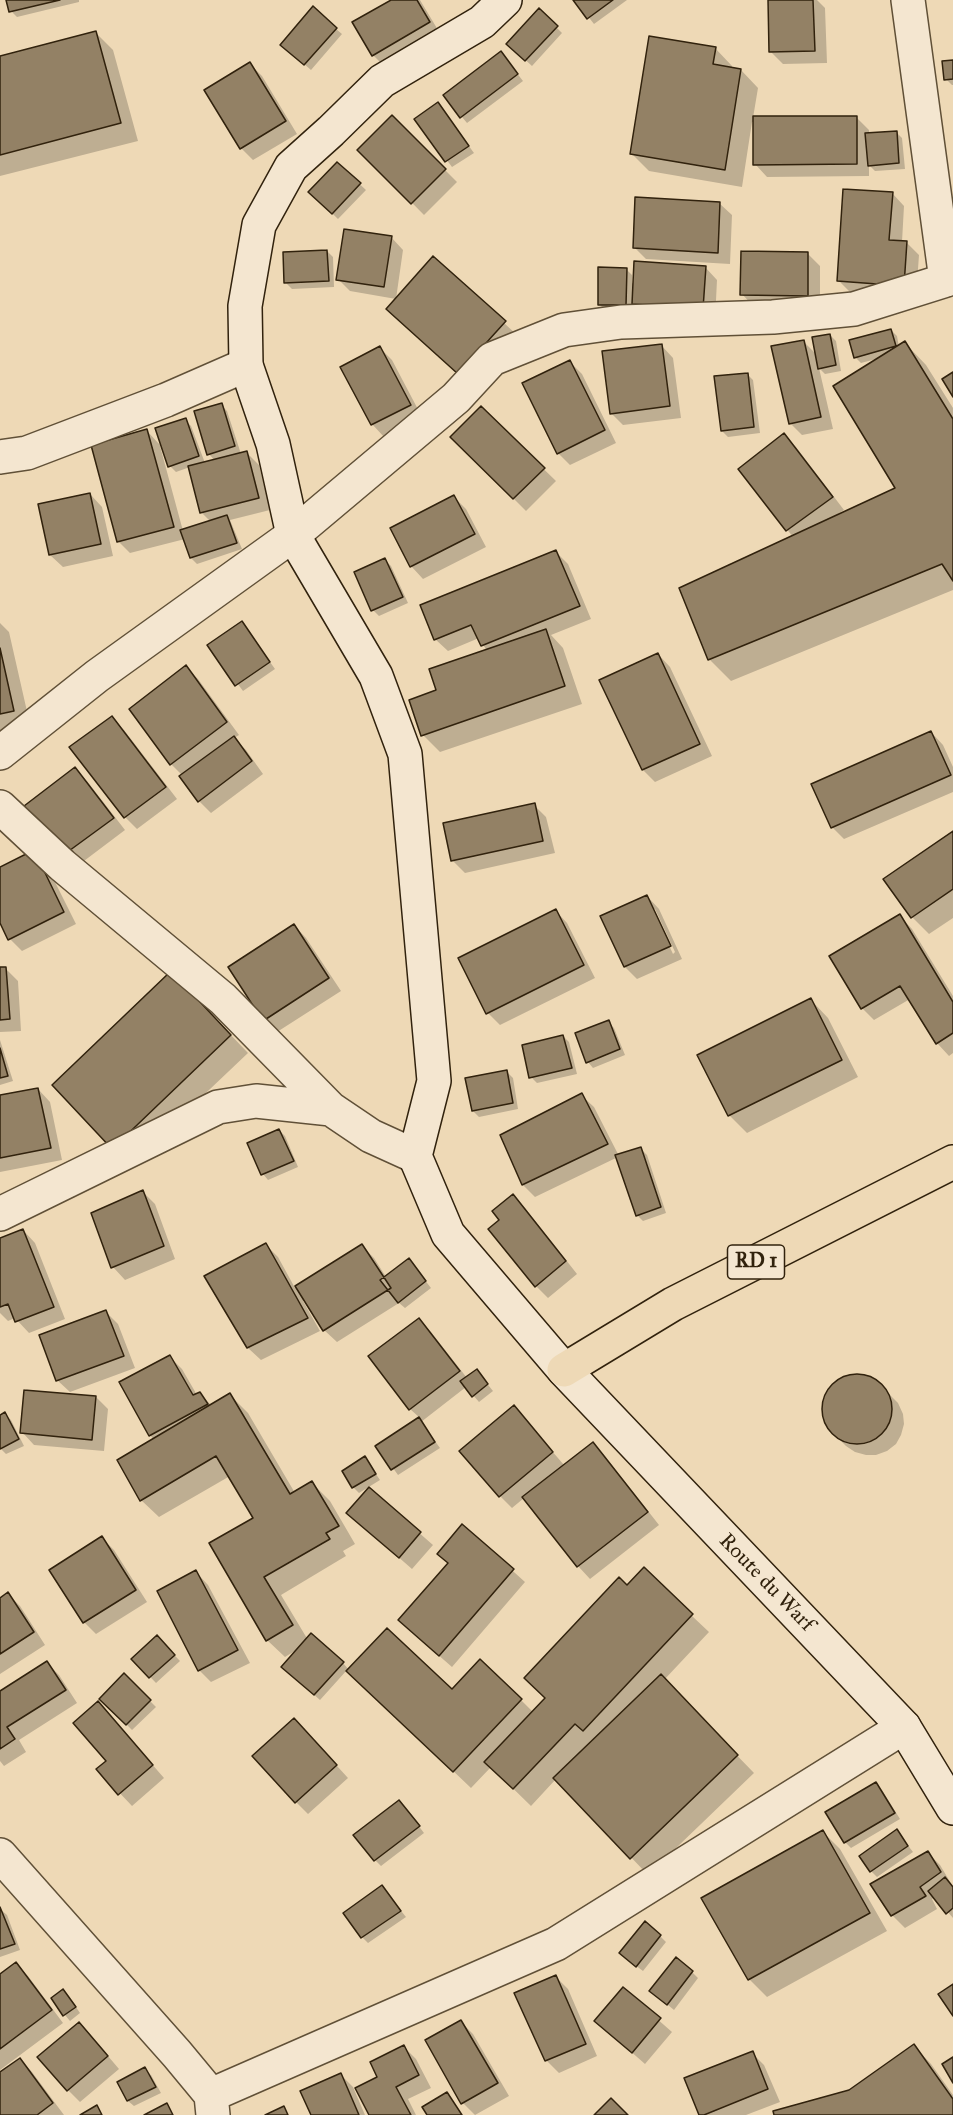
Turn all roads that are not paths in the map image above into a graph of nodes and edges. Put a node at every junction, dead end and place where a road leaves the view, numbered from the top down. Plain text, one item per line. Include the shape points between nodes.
1 (505, 0) edge
2 (908, 0) edge
3 (950, 279) edge
4 (246, 365) junction
5 (0, 457) edge
6 (292, 535) junction
7 (0, 753) edge
8 (0, 807) edge
9 (331, 1109) junction
10 (415, 1156) junction
11 (953, 1162) edge
12 (0, 1214) edge
13 (564, 1370) junction
14 (904, 1727) junction
15 (953, 1809) edge
16 (0, 1855) edge
17 (212, 2105) edge

1 - 4 street via 482,22 382,81 291,167 259,225 245,306
2 - 3 street
3 - 6 street via 854,309 773,317 621,322 564,330 492,359 456,398
4 - 5 street via 27,453
4 - 6 street via 273,444
6 - 7 street via 97,676
6 - 10 street via 376,676 405,754 434,1081
8 - 9 street via 62,865 223,999
9 - 10 street via 371,1136
9 - 12 street via 256,1101 218,1107
10 - 13 street, Route du Warf via 448,1234
11 - 13 main road, RD 1 via 673,1304
13 - 14 street, Route du Warf
14 - 15 street, Route du Warf
14 - 17 street via 556,1944
16 - 17 street via 177,2054

